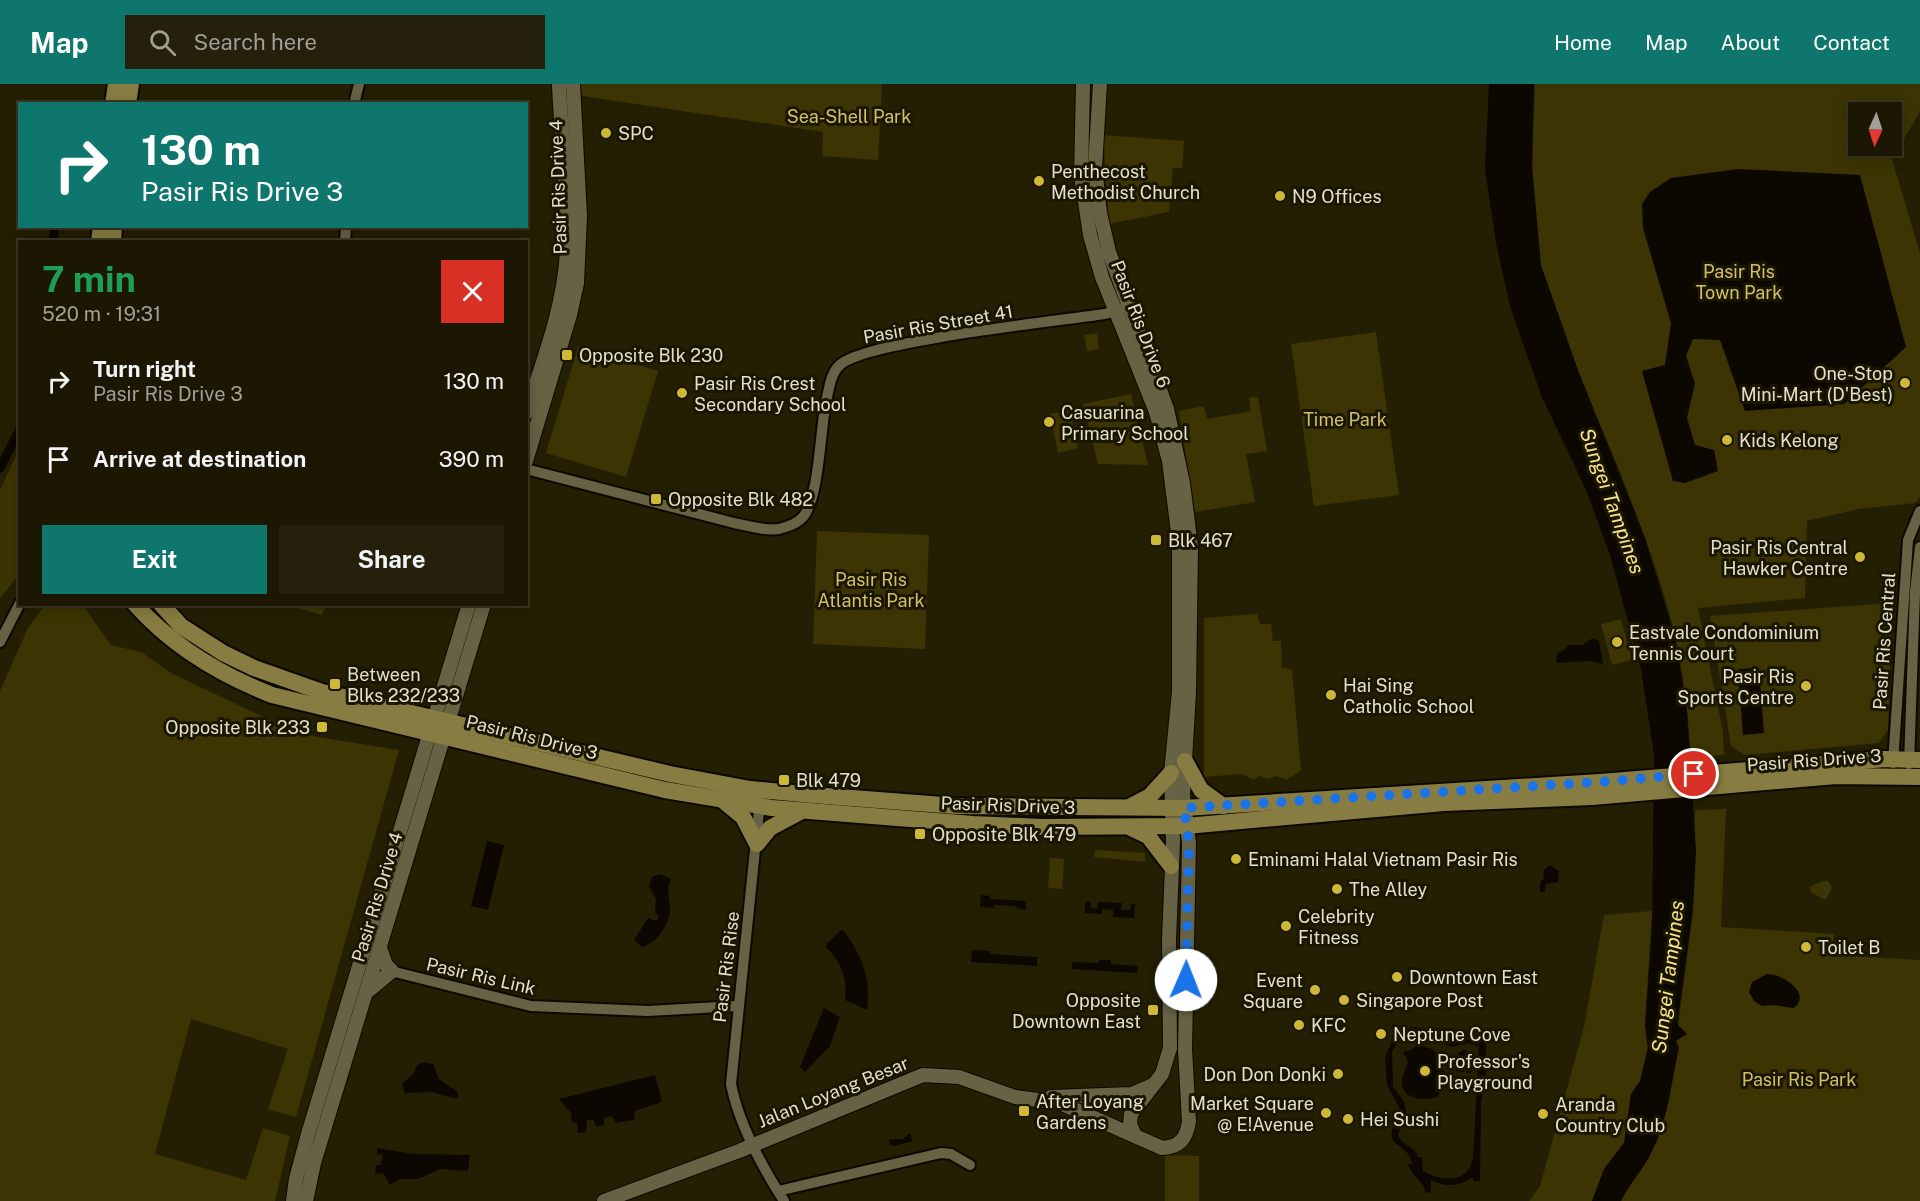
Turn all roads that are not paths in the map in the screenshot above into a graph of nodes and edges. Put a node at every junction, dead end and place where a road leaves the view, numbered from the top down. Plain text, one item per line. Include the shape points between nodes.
1 (116, 84) edge
2 (131, 84) edge
3 (559, 84) edge
4 (573, 84) edge
5 (1083, 84) edge
6 (1100, 84) edge
7 (113, 102) edge
8 (128, 102) edge
9 (1123, 309) junction
10 (528, 406) edge
11 (528, 454) edge
12 (528, 471) edge
13 (1920, 511) edge
14 (1920, 547) edge
15 (18, 606) edge
16 (137, 606) edge
17 (163, 606) edge
18 (469, 606) edge
19 (483, 606) edge
20 (0, 642) edge
21 (440, 727) junction
22 (1185, 761) junction
23 (1907, 768) edge
24 (1171, 773) junction
25 (1651, 785) junction
26 (760, 799) junction
27 (723, 800) junction
28 (1223, 806) junction
29 (1126, 808) junction
30 (1178, 808) junction
31 (801, 812) junction
32 (1127, 826) junction
33 (1180, 826) junction
34 (757, 844) junction
35 (1171, 866) junction
36 (1170, 924) junction
37 (1187, 925) junction
38 (381, 948) junction
39 (360, 962) junction
40 (375, 966) junction
41 (392, 971) junction
42 (367, 992) junction
43 (737, 1010) junction
44 (1154, 1084) junction
45 (1102, 1095) junction
46 (1031, 1098) junction
47 (1101, 1120) junction
48 (1135, 1136) junction
49 (752, 1144) junction
50 (970, 1165) dead end
51 (781, 1196) edge
52 (293, 1201) edge
53 (306, 1201) edge
54 (604, 1201) edge

1 - 7 main road
2 - 8 main road
3 - 10 street, Pasir Ris Drive 4 via 567,250 561,294
4 - 11 street, Pasir Ris Drive 4 via 580,216 577,283
5 - 9 street, Pasir Ris Drive 6 via 1083,198 1102,277
6 - 9 street, Pasir Ris Drive 6 via 1097,194
9 - 12 street, Pasir Ris Street 41 via 908,344 842,363 834,370 825,404 809,506 799,520 781,528 763,529 725,521
9 - 22 street, Pasir Ris Drive 6 via 1167,409 1188,513 1190,692
9 - 24 street, Pasir Ris Drive 6 via 1156,412 1176,500 1179,692
13 - 23 street, Pasir Ris Central via 1908,540
14 - 23 street, Pasir Ris Central
15 - 20 street
16 - 21 main road, Pasir Ris Drive 3 via 182,646 240,682 320,708
17 - 21 main road, Pasir Ris Drive 3 via 181,626 254,668 322,693
18 - 21 street, Pasir Ris Drive 4
19 - 21 street, Pasir Ris Drive 4
21 - 26 main road, Pasir Ris Drive 3 via 670,774
21 - 27 main road, Pasir Ris Drive 3 via 665,790
21 - 38 street, Pasir Ris Drive 4
21 - 39 street, Pasir Ris Drive 4
22 - 28 main road via 1202,790
22 - 30 street, Pasir Ris Drive 6
23 - 25 main road, Pasir Ris Drive 3 via 1836,776
24 - 29 main road via 1150,796
24 - 30 street, Pasir Ris Drive 6
25 - 28 main road, Pasir Ris Drive 3
25 - 33 main road, Pasir Ris Drive 3
26 - 27 main road, Pasir Ris Drive 3
26 - 29 main road, Pasir Ris Drive 3
26 - 31 main road, Pasir Ris Drive 3
26 - 34 street, Pasir Ris Rise
27 - 34 main road via 743,817
28 - 30 main road, Pasir Ris Drive 3
29 - 30 main road, Pasir Ris Drive 3
30 - 33 street, Pasir Ris Drive 6
31 - 32 main road, Pasir Ris Drive 3 via 973,824
31 - 34 main road via 770,828
32 - 33 main road, Pasir Ris Drive 3
32 - 35 main road via 1148,836
33 - 35 street
33 - 37 street
34 - 43 street, Pasir Ris Rise
35 - 36 street
36 - 37 street
36 - 44 street via 1170,1048 1162,1074
37 - 48 street, Jalan Loyang Besar via 1187,1132 1173,1148 1148,1144
38 - 40 street, Pasir Ris Drive 4
38 - 41 street
39 - 40 street, Pasir Ris Link
39 - 52 street, Pasir Ris Drive 4 via 308,1134
40 - 41 street, Pasir Ris Link
40 - 42 street, Pasir Ris Drive 4
41 - 42 street
41 - 43 street, Pasir Ris Link via 518,1005 668,1010 678,1014
42 - 53 street, Pasir Ris Drive 4
43 - 49 street, Pasir Ris Rise via 731,1084 734,1102
44 - 45 street, Jalan Loyang Besar via 1132,1094
44 - 48 street via 1131,1114
45 - 46 street, Jalan Loyang Besar
45 - 47 street via 1096,1106
46 - 47 street, Jalan Loyang Besar via 1060,1103
46 - 49 street, Jalan Loyang Besar via 959,1077 923,1075
47 - 48 street, Jalan Loyang Besar
49 - 51 street, Jalan Loyang Besar
49 - 54 street, Jalan Loyang Besar
50 - 51 street via 941,1153

